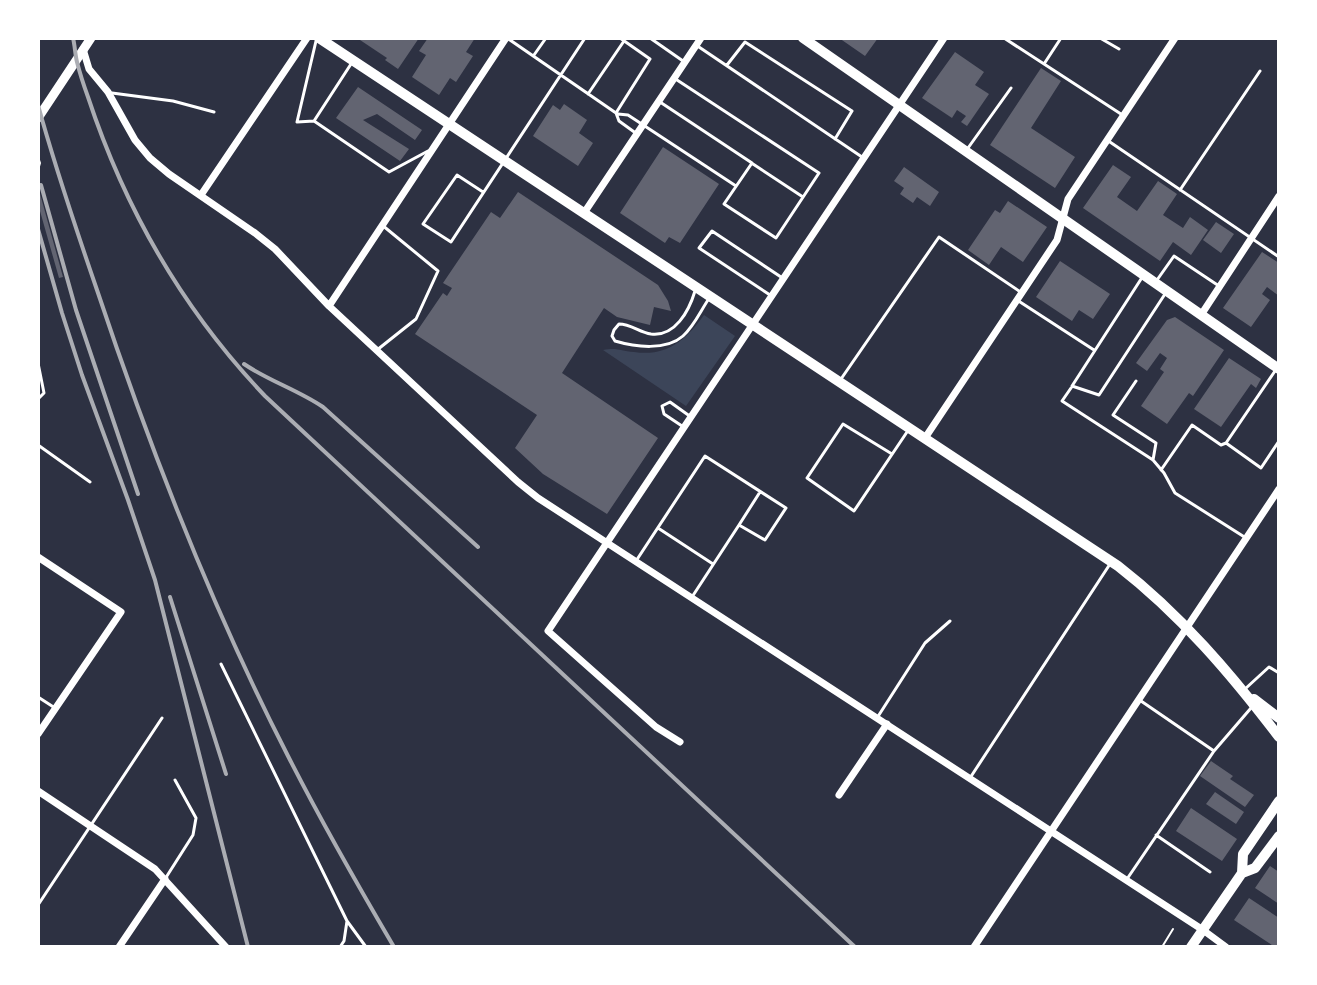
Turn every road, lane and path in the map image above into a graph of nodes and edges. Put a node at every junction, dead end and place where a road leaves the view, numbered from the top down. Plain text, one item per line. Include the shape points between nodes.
1 (91, 38) edge
2 (307, 38) edge
3 (318, 38) edge
4 (506, 38) edge
5 (546, 38) edge
6 (585, 38) edge
7 (650, 38) edge
8 (803, 38) edge
9 (944, 38) edge
10 (1004, 38) edge
11 (1061, 38) edge
12 (1100, 38) edge
13 (1175, 38) edge
14 (622, 39) edge
15 (699, 42) edge
16 (83, 49) junction
17 (1119, 49) dead end
18 (534, 56) junction
19 (353, 60) junction
20 (685, 62) junction
21 (1044, 64) junction
22 (727, 66) junction
23 (1260, 71) dead end
24 (560, 75) junction
25 (674, 78) junction
26 (1011, 88) dead end
27 (108, 92) junction
28 (588, 94) junction
29 (659, 101) junction
30 (900, 105) junction
31 (214, 112) dead end
32 (616, 113) junction
33 (1124, 116) junction
34 (38, 118) edge
35 (314, 121) junction
36 (449, 123) junction
37 (643, 125) junction
38 (637, 134) junction
39 (835, 139) junction
40 (1107, 140) junction
41 (432, 149) junction
42 (966, 151) junction
43 (38, 157) edge
44 (864, 158) junction
45 (504, 160) junction
46 (752, 163) junction
47 (38, 170) edge
48 (736, 186) junction
49 (1180, 190) junction
50 (483, 192) junction
51 (201, 195) junction
52 (1279, 196) edge
53 (803, 197) junction
54 (584, 213) junction
55 (1063, 219) junction
56 (382, 225) junction
57 (1251, 238) junction
58 (1279, 257) edge
59 (1144, 275) junction
60 (784, 279) junction
61 (1155, 283) junction
62 (1219, 286) junction
63 (696, 288) junction
64 (1167, 291) junction
65 (772, 296) junction
66 (1019, 296) junction
67 (710, 297) junction
68 (329, 306) junction
69 (1201, 315) junction
70 (753, 325) junction
71 (377, 350) junction
72 (1095, 350) junction
73 (38, 363) edge
74 (1278, 369) edge
75 (1136, 381) dead end
76 (839, 382) junction
77 (1072, 386) junction
78 (38, 399) edge
79 (691, 417) junction
80 (684, 427) junction
81 (910, 429) junction
82 (925, 438) junction
83 (1279, 441) edge
84 (1226, 443) junction
85 (38, 445) edge
86 (892, 454) junction
87 (1153, 460) junction
88 (1161, 470) junction
89 (90, 482) dead end
90 (1279, 489) edge
91 (760, 492) junction
92 (739, 525) junction
93 (658, 528) junction
94 (1246, 538) junction
95 (607, 542) junction
96 (38, 557) edge
97 (636, 561) junction
98 (1111, 562) junction
99 (713, 564) junction
100 (692, 597) junction
101 (950, 621) dead end
102 (1186, 628) junction
103 (221, 664) dead end
104 (1279, 673) edge
105 (1242, 691) junction
106 (38, 697) edge
107 (1138, 699) junction
108 (1254, 705) junction
109 (55, 709) junction
110 (162, 718) dead end
111 (877, 718) junction
112 (1279, 718) edge
113 (887, 724) junction
114 (38, 734) edge
115 (1279, 737) edge
116 (680, 742) dead end
117 (1214, 751) junction
118 (970, 778) junction
119 (175, 780) dead end
120 (38, 791) edge
121 (839, 795) dead end
122 (1279, 801) edge
123 (90, 826) junction
124 (1051, 831) junction
125 (1156, 835) junction
126 (1279, 836) edge
127 (1210, 872) dead end
128 (1242, 873) junction
129 (165, 879) junction
130 (1126, 880) junction
131 (38, 905) edge
132 (347, 921) junction
133 (1173, 929) dead end
134 (1203, 930) junction
135 (119, 947) edge
136 (226, 947) edge
137 (340, 947) edge
138 (366, 947) edge
139 (974, 947) edge
140 (1162, 947) edge
141 (1191, 947) edge
142 (1226, 947) edge

1 - 16 street
2 - 51 street
3 - 19 main road
3 - 35 lane via 297,122
4 - 18 lane
4 - 36 street
5 - 18 lane
6 - 24 lane
7 - 20 lane
8 - 30 main road
9 - 30 street
10 - 21 lane
11 - 21 lane
12 - 17 lane
13 - 33 street
14 - 28 lane
14 - 32 lane via 650,59
15 - 20 street
15 - 22 lane
16 - 27 street via 89,69
16 - 34 street
18 - 24 lane
19 - 35 lane
19 - 36 main road
20 - 25 street
21 - 33 lane
22 - 39 lane
22 - 39 lane via 745,42 852,111
23 - 49 lane
24 - 28 lane
24 - 45 lane
25 - 29 street
25 - 53 lane via 819,173
26 - 42 lane
27 - 31 lane
27 - 51 street via 150,158
28 - 32 lane
29 - 37 street
29 - 46 lane
30 - 42 main road
30 - 44 street
32 - 37 lane
32 - 38 lane
33 - 40 street
35 - 41 lane via 389,172
36 - 41 street
36 - 45 main road
37 - 38 street
37 - 48 lane
38 - 54 street
39 - 44 lane
40 - 49 lane
40 - 55 street via 1068,199
41 - 56 street
42 - 55 main road
43 - 47 path
44 - 60 street
45 - 50 lane
45 - 54 main road
46 - 48 lane
46 - 53 lane
48 - 53 lane via 724,204 776,238
49 - 57 lane
50 - 50 lane via 451,242 423,224 457,175
51 - 68 street via 275,249
52 - 57 street
54 - 63 main road
55 - 59 main road
55 - 66 street via 1057,240
56 - 68 street
56 - 71 lane via 438,271 416,319
57 - 58 lane
57 - 62 street
59 - 61 main road
59 - 72 lane
60 - 65 street
60 - 65 lane via 712,231 699,248
61 - 62 lane via 1174,256
61 - 64 main road
62 - 69 street
63 - 67 main road
63 - 67 lane via 681,320 669,331 650,334 619,324 612,336 615,341 645,346 676,341
64 - 69 main road
64 - 77 lane via 1099,395
65 - 70 street
66 - 72 lane
66 - 76 lane via 939,237
66 - 82 street
67 - 70 main road
68 - 71 street
69 - 74 main road
70 - 76 main road
70 - 79 street
71 - 95 street via 518,482
72 - 77 lane
73 - 78 lane via 44,393
74 - 84 lane
75 - 87 lane via 1113,415 1156,443
76 - 81 main road
77 - 87 lane via 1062,401
79 - 80 street
79 - 80 lane via 670,402 662,406 664,414
80 - 95 street
81 - 82 main road
81 - 86 lane
82 - 98 main road
83 - 84 lane via 1261,468
84 - 88 lane via 1221,445 1192,425
85 - 89 lane
86 - 86 lane via 854,511 807,478 843,424
87 - 88 lane
88 - 94 lane via 1175,493
90 - 94 street
91 - 92 lane
91 - 92 lane via 786,508 765,540
91 - 93 lane via 705,456
92 - 99 lane
93 - 97 lane
93 - 99 lane
94 - 102 street
95 - 97 street
95 - 116 street via 548,631
96 - 109 street via 121,612
97 - 100 street
98 - 102 main road
98 - 118 lane
99 - 100 lane
100 - 111 street
101 - 111 lane via 925,643
102 - 105 main road
102 - 107 street
103 - 132 lane
104 - 105 lane via 1269,667
105 - 108 main road
105 - 112 main road
106 - 109 lane
107 - 117 lane
107 - 124 street
108 - 115 main road
108 - 117 lane
109 - 114 street
110 - 123 lane
111 - 113 street
113 - 118 street
113 - 121 street
117 - 125 lane
118 - 124 street
119 - 129 lane via 196,818 193,835
120 - 123 street
122 - 128 main road via 1243,854
123 - 129 street
123 - 131 lane
124 - 130 street
124 - 139 street
125 - 127 lane
125 - 130 lane
126 - 128 main road via 1255,868
128 - 134 main road
129 - 135 street
129 - 136 street
130 - 134 street
132 - 137 lane
132 - 138 lane
133 - 140 path
134 - 141 main road
134 - 142 street

